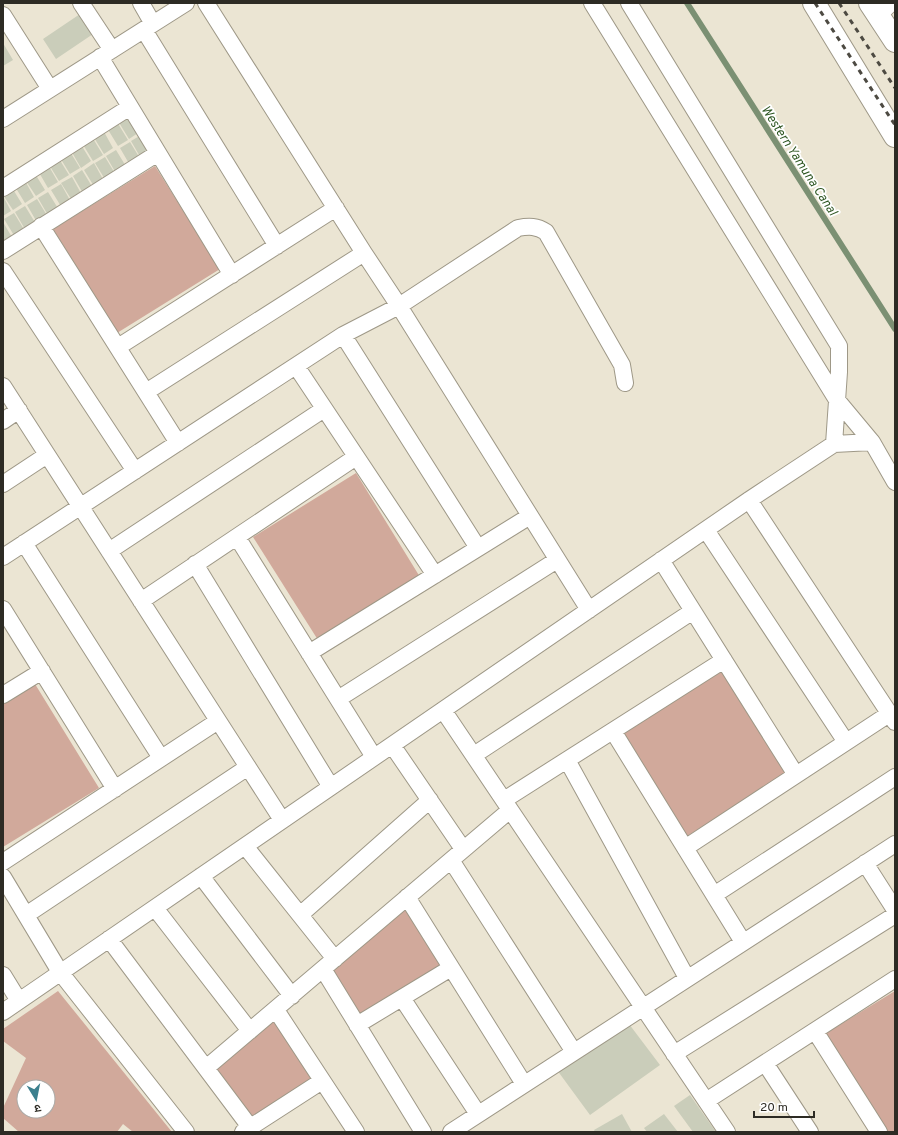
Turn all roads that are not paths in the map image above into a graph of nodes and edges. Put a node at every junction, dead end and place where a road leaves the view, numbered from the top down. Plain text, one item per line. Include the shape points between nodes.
1 (82, 3) edge
2 (141, 3) edge
3 (186, 3) edge
4 (206, 3) edge
5 (592, 3) edge
6 (629, 3) edge
7 (814, 3) edge
8 (880, 7) edge
9 (3, 15) edge
10 (148, 27) junction
11 (895, 41) edge
12 (106, 54) junction
13 (50, 89) junction
14 (130, 107) junction
15 (3, 119) edge
16 (895, 136) edge
17 (158, 153) junction
18 (3, 188) edge
19 (336, 208) junction
20 (41, 226) junction
21 (277, 246) junction
22 (3, 250) edge
23 (364, 253) junction
24 (3, 271) edge
25 (232, 275) junction
26 (399, 306) junction
27 (343, 335) junction
28 (118, 347) junction
29 (296, 366) junction
30 (625, 383) dead end
31 (3, 386) edge
32 (146, 392) junction
33 (837, 400) junction
34 (324, 409) junction
35 (19, 410) junction
36 (3, 421) edge
37 (872, 442) junction
38 (178, 443) junction
39 (834, 444) junction
40 (47, 455) junction
41 (356, 457) junction
42 (135, 471) junction
43 (895, 482) edge
44 (3, 484) edge
45 (749, 500) junction
46 (81, 507) junction
47 (530, 516) junction
48 (706, 530) junction
49 (237, 537) junction
50 (24, 543) junction
51 (478, 548) junction
52 (109, 551) junction
53 (3, 557) edge
54 (557, 560) junction
55 (661, 560) junction
56 (195, 564) junction
57 (435, 575) junction
58 (141, 601) junction
59 (589, 610) junction
60 (693, 611) junction
61 (5, 618) edge
62 (309, 653) junction
63 (724, 660) junction
64 (42, 671) junction
65 (3, 695) edge
66 (338, 700) junction
67 (443, 710) junction
68 (892, 718) edge
69 (218, 721) junction
70 (612, 731) junction
71 (846, 742) junction
72 (392, 745) junction
73 (474, 755) junction
74 (374, 757) junction
75 (161, 758) junction
76 (567, 760) junction
77 (248, 767) junction
78 (796, 775) junction
79 (895, 777) edge
80 (331, 787) junction
81 (115, 789) junction
82 (430, 800) junction
83 (507, 805) junction
84 (282, 820) junction
85 (895, 844) edge
86 (245, 846) junction
87 (685, 848) junction
88 (463, 849) junction
89 (451, 860) junction
90 (3, 862) edge
91 (865, 863) junction
92 (201, 876) junction
93 (3, 877) edge
94 (714, 895) junction
95 (407, 897) junction
96 (155, 908) junction
97 (895, 910) edge
98 (26, 915) junction
99 (300, 915) junction
100 (895, 915) edge
101 (109, 939) junction
102 (743, 942) junction
103 (335, 959) junction
104 (451, 968) junction
105 (322, 970) junction
106 (60, 972) junction
107 (3, 975) edge
108 (687, 978) junction
109 (895, 979) edge
110 (292, 996) junction
111 (402, 998) junction
112 (19, 1001) junction
113 (643, 1007) junction
114 (276, 1010) junction
115 (3, 1012) edge
116 (357, 1025) junction
117 (815, 1030) junction
118 (250, 1031) junction
119 (574, 1052) junction
120 (674, 1054) junction
121 (765, 1063) junction
122 (206, 1068) junction
123 (322, 1081) junction
124 (524, 1084) junction
125 (706, 1100) junction
126 (478, 1114) junction
127 (247, 1130) edge
128 (353, 1131) edge
129 (186, 1132) edge
130 (423, 1132) edge
131 (451, 1132) edge
132 (727, 1132) edge
133 (810, 1132) edge
134 (879, 1132) edge

1 - 12 street
2 - 10 street
3 - 10 street
4 - 19 street
5 - 33 street
6 - 33 street via 839,346
7 - 16 main road
8 - 11 main road
9 - 13 street
10 - 12 street
10 - 21 street
12 - 13 street
12 - 14 street
13 - 15 street
14 - 17 street
14 - 18 street
17 - 20 street
17 - 25 street
19 - 21 street
19 - 23 street
20 - 22 street
20 - 28 street
21 - 25 street
23 - 26 street
23 - 32 street
24 - 42 street
25 - 28 street
26 - 27 street
26 - 30 street via 518,228 539,227 546,232 622,365
26 - 47 street
27 - 29 street
27 - 51 street
28 - 32 street
29 - 34 street
29 - 38 street
31 - 35 street
32 - 38 street
33 - 37 street
33 - 39 street
34 - 41 street
34 - 52 street
35 - 36 street
35 - 40 street
37 - 39 street
37 - 43 street
38 - 42 street
39 - 45 street
40 - 44 street
40 - 46 street
41 - 49 street
41 - 57 street
42 - 46 street
45 - 48 street
45 - 68 street
46 - 50 street
46 - 52 street
47 - 51 street
47 - 54 street
48 - 55 street
48 - 71 street
49 - 56 street
49 - 62 street
50 - 53 street
50 - 75 street
51 - 57 street
52 - 58 street
54 - 59 street
54 - 66 street
55 - 59 street
55 - 60 street
56 - 58 street
56 - 80 street
57 - 62 street
58 - 69 street
59 - 67 street
60 - 63 street
60 - 73 street
61 - 64 street
62 - 66 street
63 - 70 street
63 - 78 street
64 - 65 street
64 - 81 street
66 - 74 street
67 - 72 street
67 - 73 street
68 - 71 street
69 - 75 street
69 - 77 street
70 - 76 street
70 - 87 street
71 - 78 street
72 - 74 street
72 - 82 street
73 - 83 street
74 - 80 street
75 - 81 street
76 - 83 street
76 - 108 street
77 - 84 street
77 - 98 street
78 - 87 street
79 - 94 street
80 - 84 street
81 - 90 street
82 - 88 street
82 - 99 street
83 - 88 street
83 - 113 street
84 - 86 street
85 - 91 street
86 - 92 street
86 - 99 street
87 - 94 street
88 - 89 street
89 - 95 street
89 - 119 street
91 - 97 street
91 - 102 street
92 - 96 street
92 - 110 street
93 - 98 street
94 - 102 street
95 - 103 street
95 - 104 street
96 - 101 street
96 - 118 street
98 - 106 street
99 - 103 street
100 - 120 street
101 - 106 street
101 - 122 street
102 - 108 street
103 - 105 street
104 - 111 street
104 - 124 street
105 - 110 street
105 - 116 street
106 - 112 street
106 - 129 street
107 - 112 street
108 - 113 street
109 - 117 street
110 - 114 street
111 - 116 street
111 - 126 street
112 - 115 street
113 - 119 street
113 - 120 street
114 - 118 street
114 - 123 street
116 - 130 street
117 - 121 street
117 - 134 street
118 - 122 street
119 - 124 street
120 - 125 street
121 - 125 street
121 - 133 street
122 - 127 street
123 - 127 street
123 - 128 street
124 - 126 street
125 - 132 street
126 - 131 street

